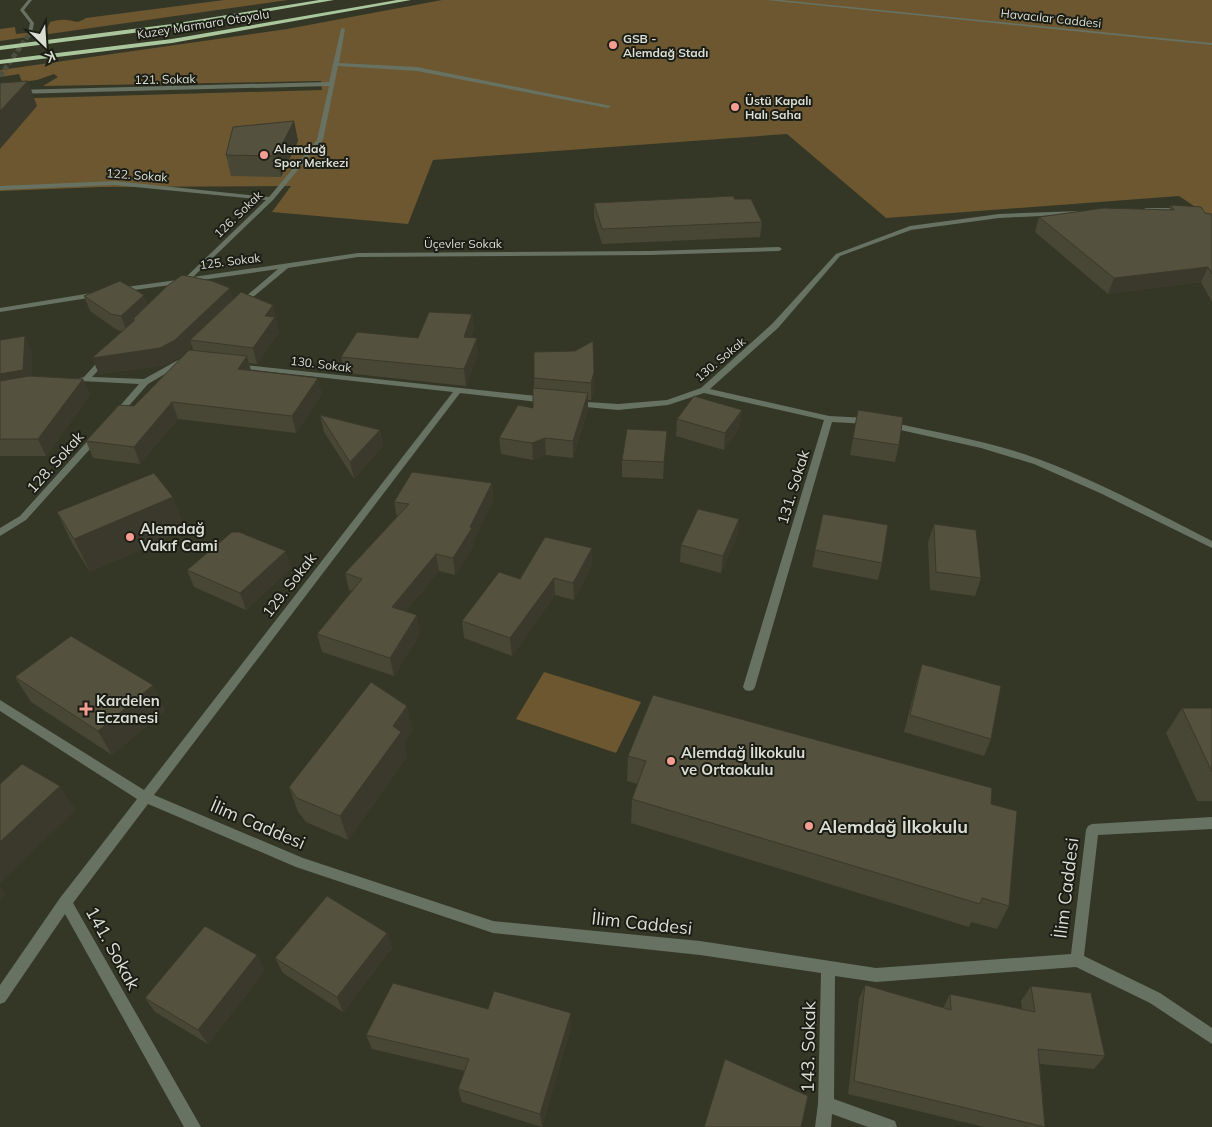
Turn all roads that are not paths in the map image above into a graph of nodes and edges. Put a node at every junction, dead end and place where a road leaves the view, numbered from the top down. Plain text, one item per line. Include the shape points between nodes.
1 (30, 0) edge
2 (331, 0) edge
3 (408, 0) edge
4 (768, 0) edge
5 (343, 29) dead end
6 (30, 33) dead end
7 (1212, 44) edge
8 (0, 48) edge
9 (0, 62) edge
10 (337, 64) junction
11 (330, 84) junction
12 (0, 90) edge
13 (608, 106) dead end
14 (0, 188) edge
15 (271, 199) junction
16 (1138, 210) edge
17 (1088, 212) edge
18 (1186, 212) edge
19 (779, 249) dead end
20 (286, 266) junction
21 (188, 278) junction
22 (113, 291) edge
23 (174, 292) edge
24 (103, 293) edge
25 (0, 310) edge
26 (234, 311) edge
27 (113, 352) edge
28 (194, 357) edge
29 (224, 364) edge
30 (86, 379) junction
31 (76, 380) edge
32 (145, 382) junction
33 (704, 390) junction
34 (456, 392) junction
35 (552, 401) edge
36 (570, 403) edge
37 (829, 419) junction
38 (0, 533) edge
39 (1212, 545) edge
40 (749, 686) dead end
41 (0, 705) edge
42 (145, 797) junction
43 (1212, 823) edge
44 (65, 902) junction
45 (1077, 960) junction
46 (828, 967) junction
47 (0, 997) edge
48 (1212, 1037) edge
49 (826, 1104) junction
50 (193, 1127) edge
51 (822, 1127) edge
52 (889, 1127) edge

1 - 6 street via 22,10 32,23
2 - 8 highway, Kuzey Marmara Otoyolu via 172,26
3 - 9 highway, Kuzey Marmara Otoyolu via 172,41
4 - 7 street, Havacılar Caddesi
5 - 10 street, 126. Sokak
10 - 11 street, 126. Sokak
10 - 13 street via 417,70
11 - 12 street, 121. Sokak
11 - 15 street, 126. Sokak via 320,140
14 - 15 street, 122. Sokak via 115,183
15 - 21 street, 126. Sokak
16 - 18 street via 1178,209
17 - 33 street, 130. Sokak via 999,216 910,228 838,255 775,326
19 - 20 street, Üçevler Sokak via 358,255
20 - 21 street, 125. Sokak
20 - 26 street
21 - 22 street, 125. Sokak
21 - 23 street, 126. Sokak
24 - 25 street
27 - 30 street
28 - 32 street
29 - 34 street, 130. Sokak
30 - 31 street
30 - 32 street
32 - 38 street, 128. Sokak via 23,518
33 - 36 street, 130. Sokak via 668,402 618,407
33 - 37 street
34 - 35 street, 130. Sokak
34 - 42 street, 129. Sokak
37 - 39 street via 870,421 1037,462 1140,508
37 - 40 street, 131. Sokak
41 - 42 street, İlim Caddesi
42 - 44 street, 141. Sokak
42 - 46 street, İlim Caddesi via 300,863 493,927 700,948
43 - 45 street, İlim Caddesi via 1092,830
44 - 47 street
44 - 50 street, 141. Sokak
45 - 46 street, İlim Caddesi via 876,975
45 - 48 street via 1155,998
46 - 49 street, 143. Sokak
49 - 51 street, 143. Sokak
49 - 52 street

